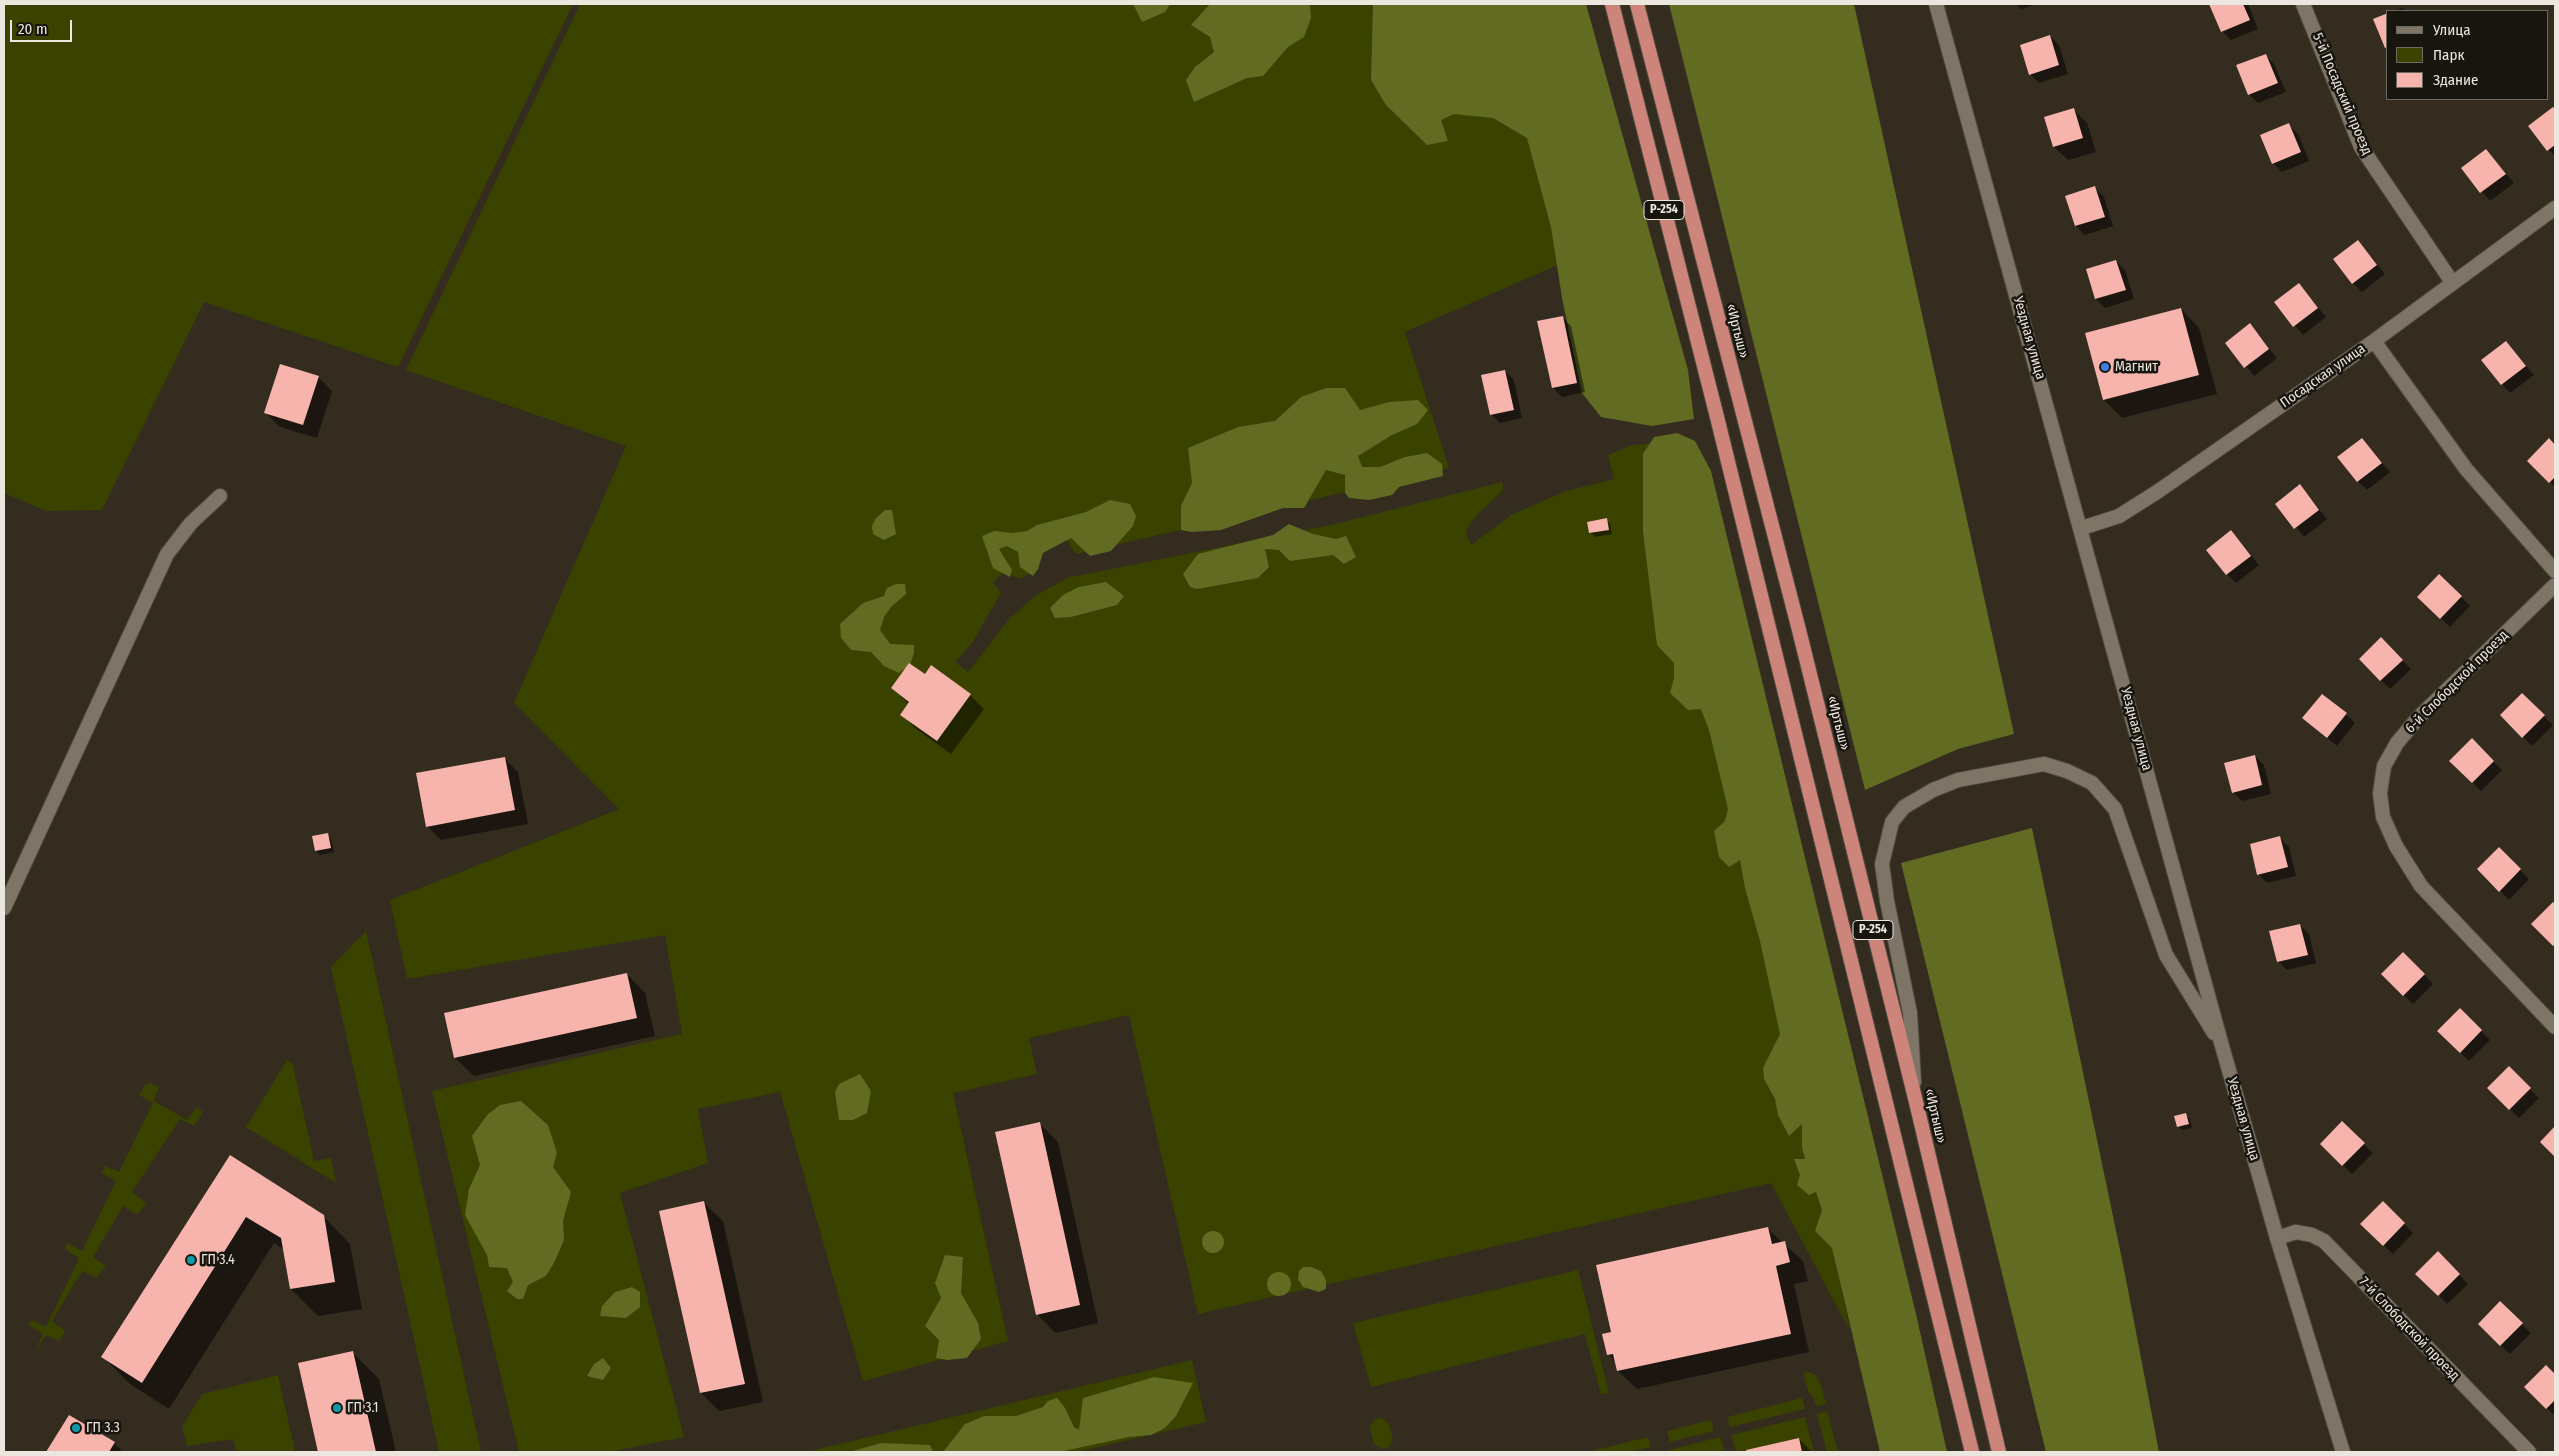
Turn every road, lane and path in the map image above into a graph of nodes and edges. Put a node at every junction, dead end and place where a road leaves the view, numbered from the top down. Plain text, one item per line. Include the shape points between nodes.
1 (1612, 4) edge
2 (1637, 4) edge
3 (1936, 4) edge
4 (2303, 4) edge
5 (2555, 208) edge
6 (2452, 282) junction
7 (2374, 341) junction
8 (220, 496) dead end
9 (2082, 528) junction
10 (2555, 571) edge
11 (2555, 585) edge
12 (4, 908) edge
13 (2555, 1028) edge
14 (2222, 1046) junction
15 (1916, 1102) junction
16 (2277, 1238) junction
17 (1972, 1452) edge
18 (1999, 1452) edge
19 (2343, 1452) edge
20 (2529, 1452) edge

1 - 17 highway, Р-254
2 - 15 highway, «Иртыш» / Р-254 via 1799,630
3 - 9 street, Уездная улица
4 - 6 street, 5-й Посадский проезд via 2361,147
5 - 6 street, Посадская улица
6 - 7 street, Посадская улица
7 - 9 street, Посадская улица via 2157,492 2118,516
7 - 10 street via 2466,469
8 - 12 street via 191,523 167,554
9 - 14 street, Уездная улица
11 - 13 street, 6-й Слободской проезд via 2418,718 2397,743 2384,766 2380,793 2383,817 2396,846 2421,886
14 - 15 street via 2166,955 2115,809 2092,783 2044,764 1986,774 1933,790 1904,807 1892,822 1886,842 1882,864 1910,1013
14 - 16 street, Уездная улица
15 - 18 highway, «Иртыш» / Р-254
16 - 19 street, Уездная улица
16 - 20 street, 7-й Слободской проезд via 2296,1232 2312,1235 2324,1242

